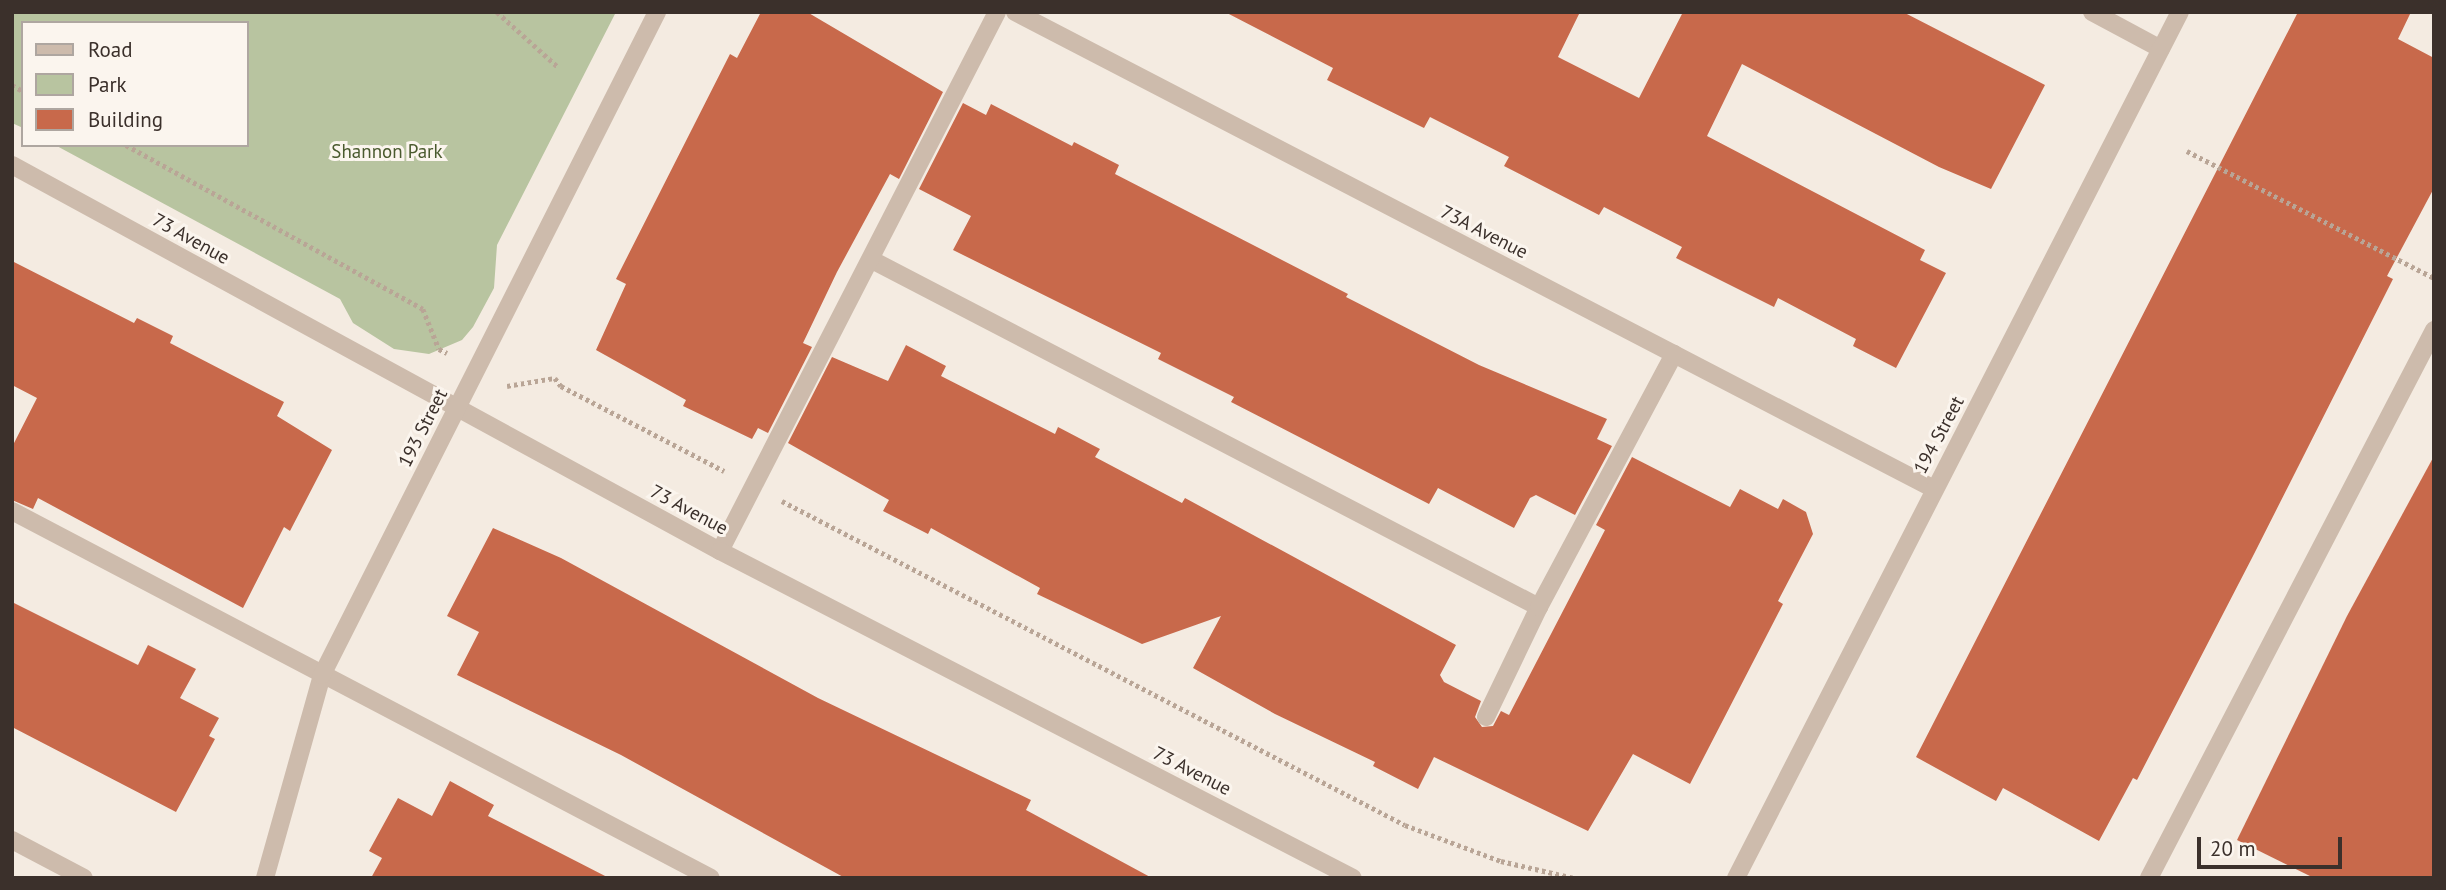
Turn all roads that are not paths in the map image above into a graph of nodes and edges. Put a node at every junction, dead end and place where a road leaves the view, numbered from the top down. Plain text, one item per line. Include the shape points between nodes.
1 (657, 12) edge
2 (997, 12) edge
3 (1015, 12) edge
4 (2092, 12) edge
5 (2180, 12) edge
6 (2161, 49) junction
7 (12, 165) edge
8 (872, 260) junction
9 (2434, 330) edge
10 (1674, 354) junction
11 (456, 408) junction
12 (1934, 489) junction
13 (12, 511) edge
14 (720, 551) junction
15 (1539, 607) junction
16 (322, 675) junction
17 (1486, 717) dead end
18 (12, 840) edge
19 (84, 878) edge
20 (265, 878) edge
21 (711, 878) edge
22 (1353, 878) edge
23 (1736, 878) edge
24 (2149, 878) edge

1 - 11 street, 193 Street
2 - 8 street
3 - 10 street, 73A Avenue
4 - 6 street
5 - 6 street, 194 Street
6 - 12 street, 194 Street
7 - 11 street, 73 Avenue
8 - 14 street
8 - 15 street
9 - 24 street
10 - 12 street, 73A Avenue
10 - 15 street
11 - 14 street, 73 Avenue
11 - 16 street, 193 Street
12 - 23 street, 194 Street
13 - 16 street
14 - 22 street, 73 Avenue
15 - 17 street
16 - 20 street, 193 Street
16 - 21 street
18 - 19 street

